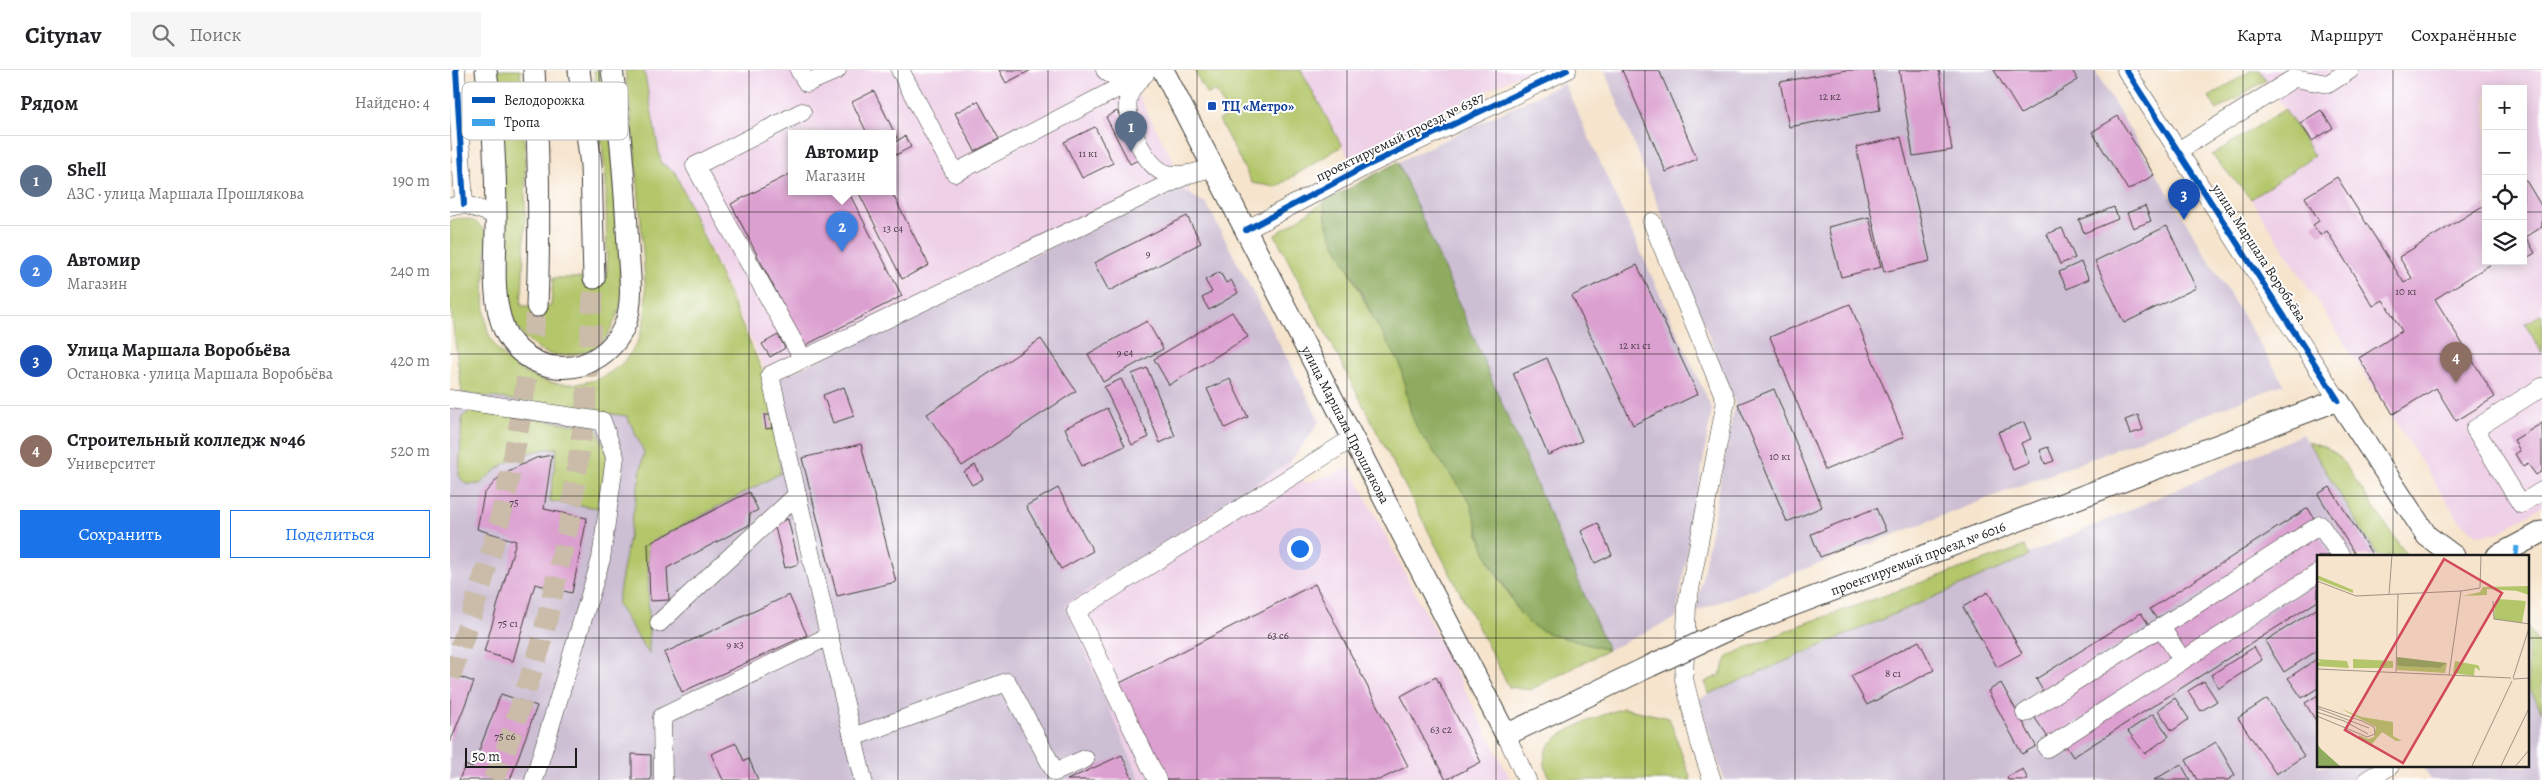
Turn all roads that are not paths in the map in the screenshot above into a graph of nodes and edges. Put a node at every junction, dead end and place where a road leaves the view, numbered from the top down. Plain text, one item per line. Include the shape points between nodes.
1 (456, 70) edge
2 (800, 70) edge
3 (837, 70) edge
4 (900, 70) edge
5 (1105, 70) edge
6 (1567, 70) edge
7 (2126, 70) edge
8 (2350, 70) edge
9 (1154, 71) edge
10 (2291, 74) edge
11 (802, 112) dead end
12 (493, 140) edge
13 (538, 140) edge
14 (588, 140) edge
15 (620, 140) edge
16 (2178, 151) junction
17 (1214, 167) junction
18 (1187, 175) junction
19 (457, 206) edge
20 (496, 216) junction
21 (1652, 222) dead end
22 (1246, 230) junction
23 (594, 278) tunnel mouth
24 (537, 306) tunnel mouth
25 (803, 359) junction
26 (2542, 387) edge
27 (450, 400) edge
28 (2338, 400) junction
29 (1353, 438) junction
30 (2542, 493) edge
31 (797, 495) junction
32 (2542, 532) edge
33 (2340, 555) edge
34 (2453, 555) edge
35 (2499, 555) edge
36 (2317, 574) edge
37 (659, 623) dead end
38 (2161, 627) junction
39 (829, 636) junction
40 (2182, 660) junction
41 (2024, 713) dead end
42 (1506, 735) junction
43 (853, 738) junction
44 (2047, 748) dead end
45 (1085, 758) dead end
46 (2387, 768) edge
47 (534, 780) edge
48 (662, 780) edge
49 (863, 780) edge
50 (1157, 780) edge
51 (1527, 780) edge
52 (1712, 780) edge
53 (2367, 780) edge

1 - 19 street
2 - 3 street via 807,83
4 - 9 street via 955,173
5 - 9 street via 1110,74
6 - 22 street, проектируемый проезд № 6387 via 1364,167
7 - 16 street, улица Маршала Воробьёва
8 - 10 street via 2328,84
9 - 17 main road, улица Маршала Прошлякова
9 - 18 street via 1130,90 1127,101 1134,133 1146,159 1157,170
10 - 16 street
11 - 25 street via 695,166
12 - 20 main road
13 - 24 main road
14 - 23 main road
15 - 20 main road via 630,300 620,335 592,361 572,368 531,360 515,346 505,331 497,308
16 - 28 street, улица Маршала Воробьёва
17 - 18 street
17 - 22 main road, улица Маршала Прошлякова
18 - 25 street
19 - 20 street
21 - 52 street via 1726,401 1686,614 1684,679
22 - 29 main road, улица Маршала Прошлякова
25 - 31 street via 770,375
26 - 30 street via 2475,429 2521,504
27 - 47 street via 602,421 616,457 601,559
28 - 34 main road, улица Маршала Воробьёва via 2427,536
28 - 42 main road, проектируемый проезд № 6016, bridge via 1727,630
29 - 42 main road, улица Маршала Прошлякова
29 - 50 street via 1076,611
31 - 37 street
31 - 39 street
32 - 35 main road
33 - 38 street via 2320,524
36 - 40 street
38 - 40 street
38 - 41 street
39 - 43 street
39 - 48 street via 662,717
40 - 44 street
42 - 51 street, улица Маршала Прошлякова
43 - 45 street via 1007,682 1055,772
43 - 49 street
46 - 53 street

